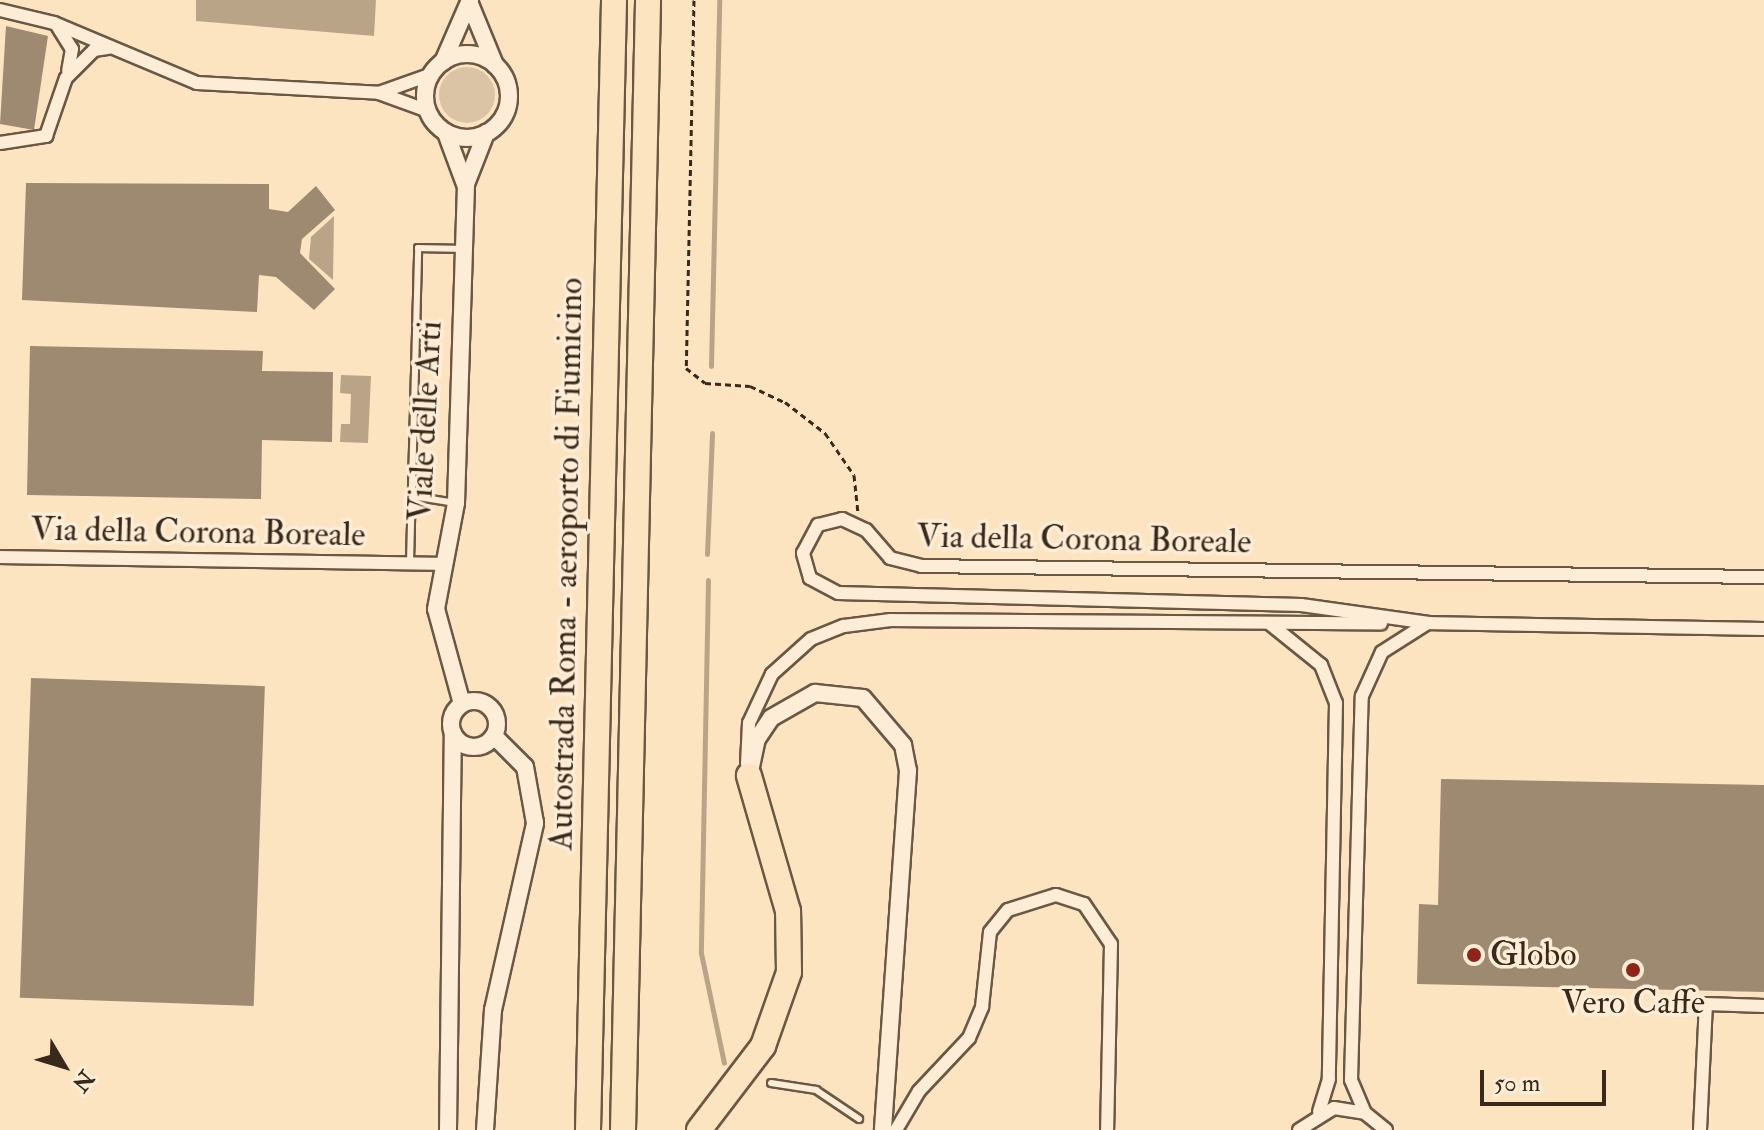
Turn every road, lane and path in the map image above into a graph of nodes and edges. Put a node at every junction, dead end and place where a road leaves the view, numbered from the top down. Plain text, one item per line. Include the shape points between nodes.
1 (614, 0) edge
2 (648, 0) edge
3 (694, 0) edge
4 (470, 2) edge
5 (0, 10) edge
6 (54, 23) junction
7 (109, 48) junction
8 (495, 65) junction
9 (437, 68) junction
10 (66, 78) junction
11 (379, 93) junction
12 (428, 111) junction
13 (446, 133) junction
14 (486, 133) junction
15 (0, 143) edge
16 (466, 184) junction
17 (464, 249) junction
18 (412, 496) junction
19 (456, 503) junction
20 (858, 524) junction
21 (0, 557) edge
22 (410, 564) junction
23 (443, 564) junction
24 (1764, 577) edge
25 (1266, 621) junction
26 (1429, 623) junction
27 (1764, 629) edge
28 (462, 704) junction
29 (453, 733) junction
30 (494, 736) junction
31 (749, 776) junction
32 (1764, 1006) edge
33 (771, 1083) dead end
34 (1319, 1112) junction
35 (1365, 1113) junction
36 (859, 1119) dead end
37 (448, 1130) edge
38 (485, 1130) edge
39 (588, 1130) edge
40 (623, 1130) edge
41 (699, 1130) edge
42 (883, 1130) edge
43 (896, 1130) edge
44 (1107, 1130) edge
45 (1299, 1130) edge
46 (1386, 1130) edge
47 (1700, 1130) edge

1 - 39 highway, Autostrada Roma - aeroporto di Fiumicino
2 - 40 highway, Autostrada Roma - aeroporto di Fiumicino
3 - 20 path via 686,368 705,383 750,386 785,402 825,433 858,483
4 - 8 street
4 - 9 street
5 - 6 street
6 - 7 street
6 - 10 street via 72,49
7 - 10 street via 94,50
7 - 11 street via 197,83 240,90
8 - 9 street via 468,54
8 - 14 street via 507,82 508,105
9 - 11 street
9 - 12 street
10 - 15 street via 46,136
11 - 12 street
12 - 13 street
13 - 14 street
13 - 16 street, Viale delle Arti
14 - 16 street, Viale delle Arti
16 - 17 street, Viale delle Arti
17 - 18 lane via 418,248
17 - 19 street, Viale delle Arti
18 - 19 lane
18 - 22 lane
19 - 23 street, Viale delle Arti
20 - 24 street, Via della Corona Boreale via 890,558 921,566
20 - 26 street, Via della Corona Boreale via 834,519 807,538 806,570 824,589 1301,605
21 - 22 street, Via della Corona Boreale
22 - 23 street, Via della Corona Boreale
23 - 28 street, Viale delle Arti via 438,633
25 - 26 street, Via della Corona Boreale
25 - 31 street, Via della Corona Boreale via 891,620 844,626 797,649 767,681 749,723
25 - 34 street via 1321,665 1336,703 1329,1079
26 - 27 street, Via della Corona Boreale
26 - 35 street via 1382,652 1363,687 1351,1080
28 - 29 street
28 - 30 street via 491,708
29 - 30 street via 476,747
29 - 37 street
30 - 38 street via 525,767 535,823 493,1010
31 - 41 highway via 788,911 789,972 763,1046
31 - 42 street via 757,739 771,718 815,693 863,698 903,745 908,771
32 - 47 street via 1706,1004
33 - 36 lane via 816,1090
34 - 35 street
34 - 45 street
35 - 46 street
43 - 44 street via 919,1091 969,1038 982,1007 990,932 1008,910 1056,895 1084,904 1111,944

